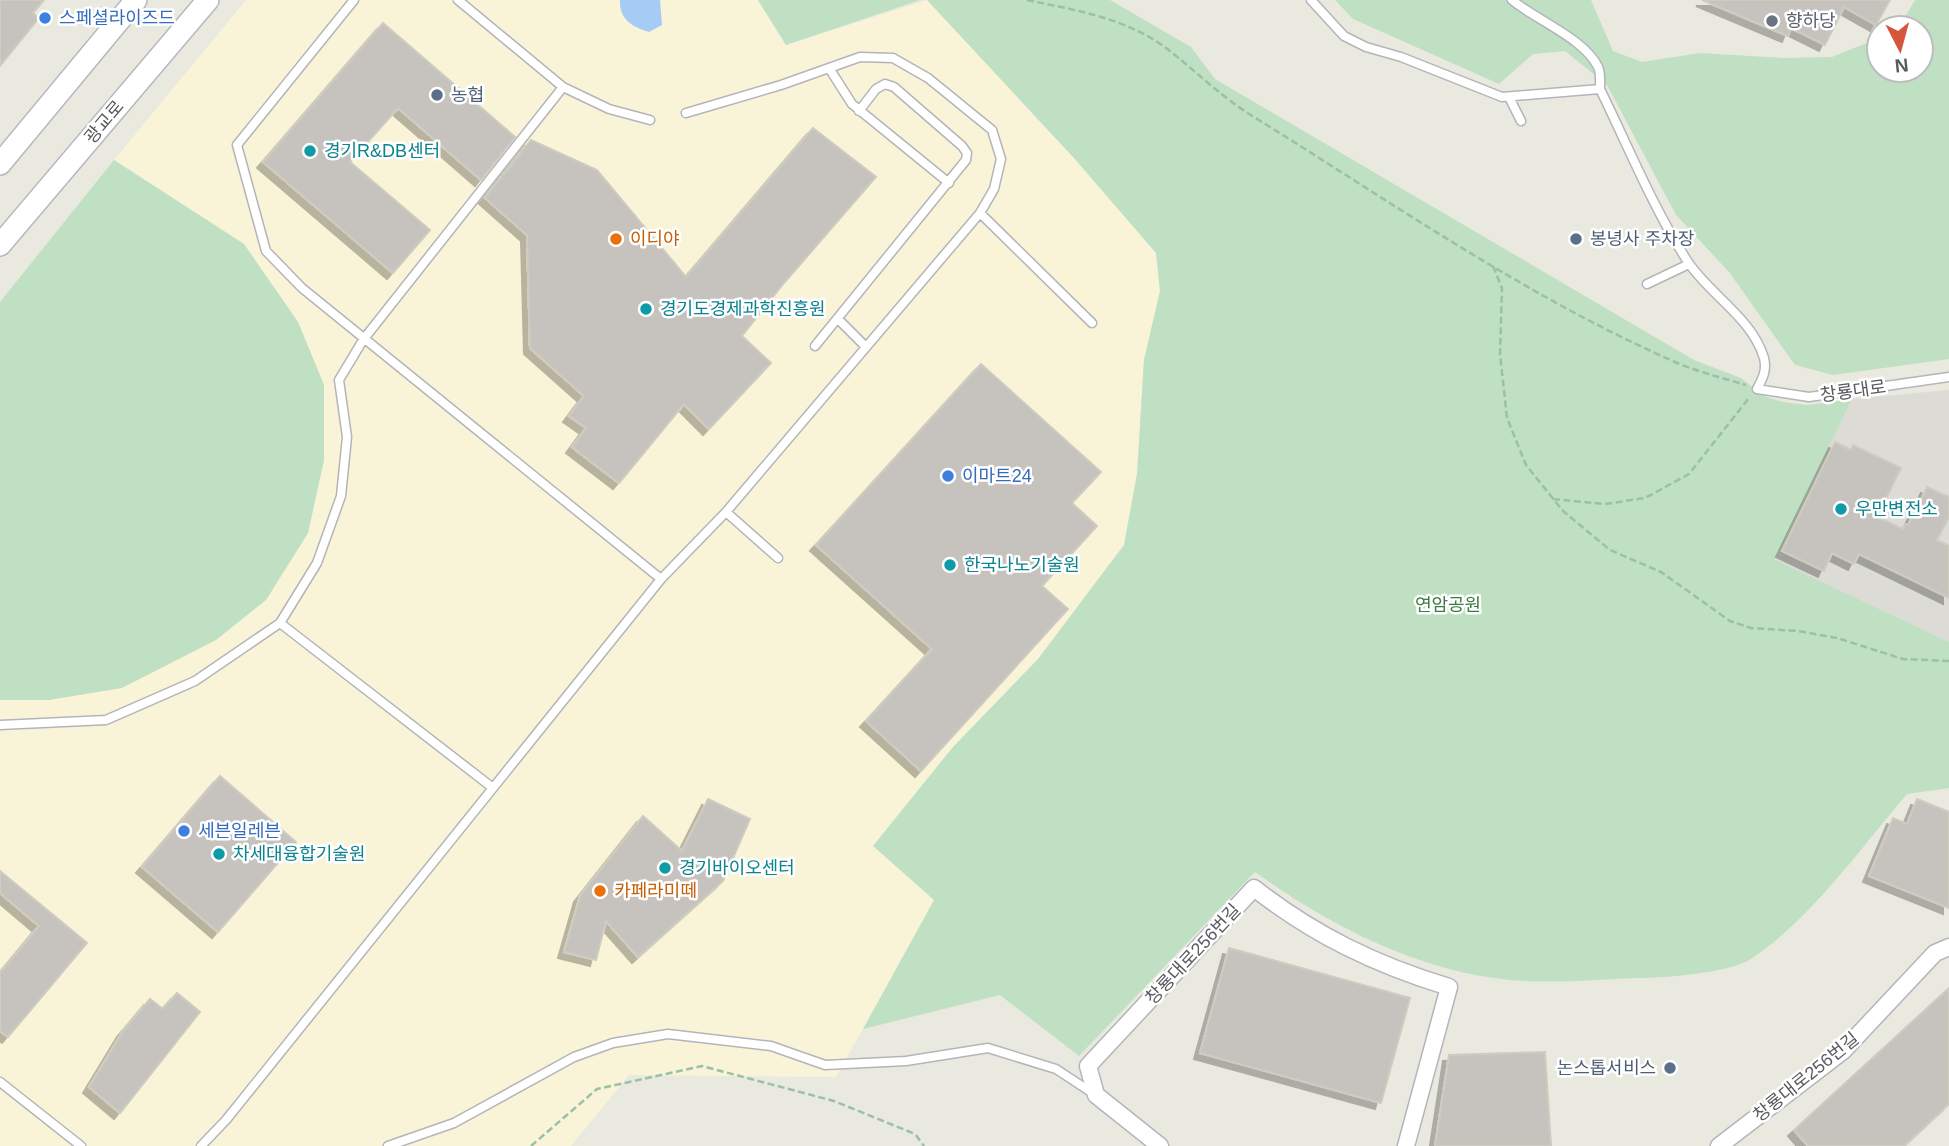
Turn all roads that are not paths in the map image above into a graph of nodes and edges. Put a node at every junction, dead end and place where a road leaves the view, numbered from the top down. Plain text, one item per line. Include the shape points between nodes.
1 (136, 0) edge
2 (208, 0) edge
3 (354, 0) edge
4 (458, 0) edge
5 (1311, 0) edge
6 (1512, 0) edge
7 (829, 68) junction
8 (563, 87) junction
9 (1600, 89) junction
10 (1509, 97) junction
11 (859, 111) junction
12 (686, 113) dead end
13 (650, 120) dead end
14 (1521, 121) dead end
15 (0, 164) edge
16 (949, 183) junction
17 (980, 213) junction
18 (0, 245) edge
19 (1689, 264) junction
20 (1647, 284) dead end
21 (838, 319) junction
22 (1091, 323) dead end
23 (363, 340) junction
24 (815, 346) dead end
25 (866, 347) junction
26 (1949, 377) edge
27 (726, 512) junction
28 (778, 558) dead end
29 (661, 579) junction
30 (280, 623) junction
31 (0, 725) edge
32 (494, 788) junction
33 (1949, 947) edge
34 (0, 1082) edge
35 (1096, 1096) junction
36 (81, 1146) edge
37 (201, 1146) edge
38 (388, 1146) edge
39 (1160, 1146) edge
40 (1406, 1146) edge
41 (1719, 1146) edge

1 - 15 main road
2 - 18 main road, 광교로
3 - 23 lane via 237,145 266,251
4 - 8 lane
5 - 10 lane via 1344,36 1366,47
6 - 9 lane via 1583,46 1599,68
7 - 11 lane
7 - 12 lane
7 - 17 lane via 860,57 893,58 928,78 992,130 1001,159 994,190
8 - 13 lane via 609,109
8 - 23 lane
9 - 10 lane
9 - 19 lane
10 - 14 lane
11 - 16 lane
11 - 16 lane via 876,89 885,84 894,87 967,153
16 - 21 lane
17 - 22 lane
17 - 25 lane
19 - 20 lane
19 - 26 lane, 창룡대로 via 1752,334 1764,359 1765,374 1758,389 1810,397
21 - 24 lane
21 - 25 lane
23 - 29 lane
23 - 30 lane via 339,380 347,436 341,496 317,563
25 - 27 lane
27 - 28 lane
27 - 29 lane
29 - 32 lane
30 - 31 lane via 195,681 106,720
30 - 32 lane
32 - 37 lane via 226,1121
33 - 41 street, 창룡대로256번길 via 1935,953 1843,1051
34 - 36 lane
35 - 38 lane via 1056,1069 988,1048 906,1061 825,1065 771,1046 668,1034 613,1043 574,1057 454,1123
35 - 39 street
35 - 40 street, 창룡대로256번길 via 1088,1066 1254,888 1333,943 1449,987

